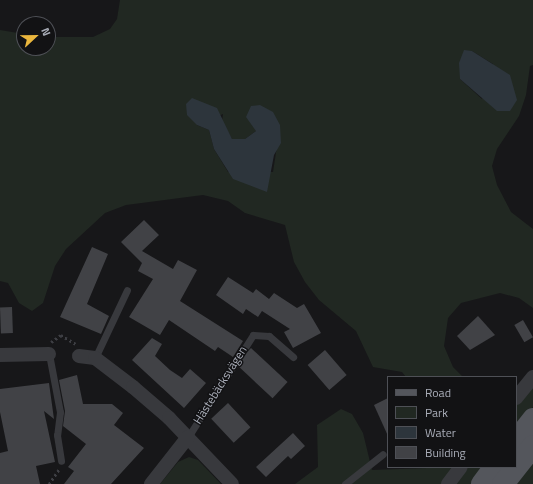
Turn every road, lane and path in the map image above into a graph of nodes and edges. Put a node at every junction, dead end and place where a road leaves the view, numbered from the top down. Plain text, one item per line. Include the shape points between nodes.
1 (127, 290) dead end
2 (49, 354) junction
3 (0, 355) edge
4 (79, 356) joint
5 (293, 356) dead end
6 (95, 358) junction
7 (533, 377) edge
8 (517, 397) edge
9 (533, 419) edge
10 (188, 437) junction
11 (517, 440) edge
12 (533, 446) edge
13 (383, 454) dead end
14 (61, 461) joint
15 (517, 466) edge
16 (460, 468) edge
17 (494, 468) edge
18 (515, 468) edge
19 (49, 484) edge
20 (151, 484) edge
21 (232, 484) edge
22 (345, 484) edge
23 (448, 484) edge
24 (482, 484) edge
25 (502, 484) edge

1 - 6 lane
2 - 3 street
2 - 4 path via 52,340 61,335 72,339
2 - 14 lane via 60,412 57,435
4 - 6 street
5 - 10 lane, Hästebäcksvägen via 269,336 253,335
6 - 10 street, Hästebäcksvägen via 133,387
7 - 8 street
9 - 11 main road
10 - 20 street
10 - 21 street, Hästebäcksvägen
12 - 15 main road
13 - 22 lane
14 - 19 path
16 - 23 street
17 - 24 main road
18 - 25 main road

